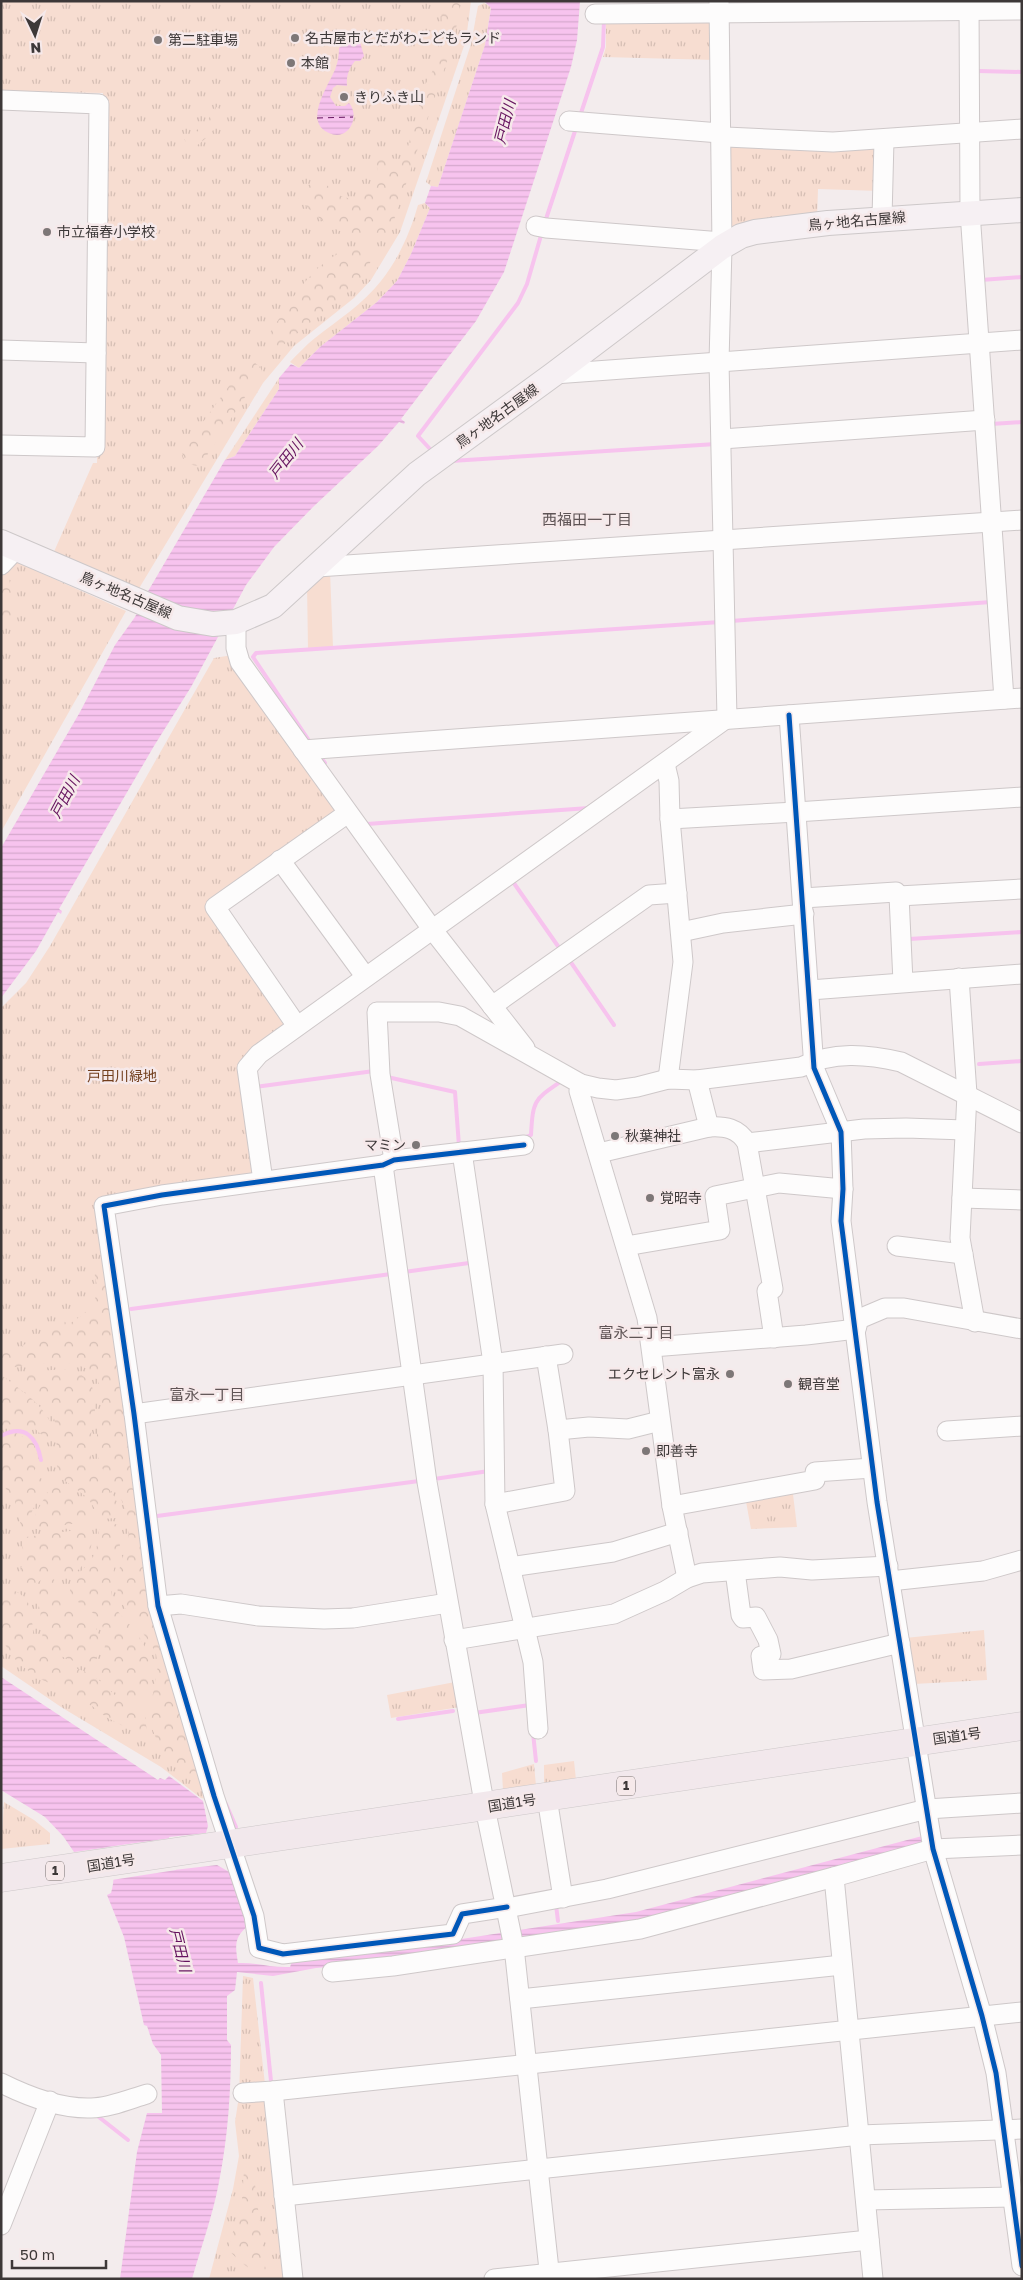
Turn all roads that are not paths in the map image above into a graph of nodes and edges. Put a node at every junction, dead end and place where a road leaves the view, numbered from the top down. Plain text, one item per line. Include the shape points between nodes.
1 (969, 6) edge
2 (720, 7) edge
3 (1022, 10) edge
4 (595, 14) dead end
5 (1, 100) edge
6 (569, 121) dead end
7 (1022, 129) edge
8 (970, 132) junction
9 (720, 133) junction
10 (884, 140) junction
11 (1022, 210) edge
12 (970, 212) junction
13 (882, 218) junction
14 (536, 226) dead end
15 (722, 245) junction
16 (1022, 340) edge
17 (980, 343) junction
18 (1, 350) edge
19 (96, 353) junction
20 (719, 362) junction
21 (554, 374) junction
22 (985, 420) junction
23 (722, 439) junction
24 (1, 445) edge
25 (1022, 520) edge
26 (992, 522) junction
27 (724, 540) junction
28 (6, 552) edge
29 (317, 567) junction
30 (236, 622) junction
31 (1013, 699) edge
32 (789, 715) junction
33 (727, 718) junction
34 (303, 750) junction
35 (665, 764) junction
36 (1022, 797) edge
37 (796, 812) junction
38 (348, 813) junction
39 (670, 819) junction
40 (280, 860) junction
41 (1022, 889) edge
42 (677, 893) junction
43 (899, 896) junction
44 (803, 906) junction
45 (432, 929) junction
46 (681, 932) junction
47 (1022, 974) edge
48 (365, 976) junction
49 (959, 978) junction
50 (903, 982) junction
51 (810, 990) junction
52 (492, 1006) junction
53 (297, 1026) junction
54 (528, 1053) junction
55 (814, 1060) junction
56 (668, 1079) junction
57 (697, 1080) junction
58 (581, 1084) junction
59 (967, 1094) junction
60 (1022, 1123) edge
61 (709, 1127) junction
62 (965, 1130) junction
63 (841, 1132) junction
64 (748, 1143) junction
65 (524, 1144) dead end
66 (462, 1152) junction
67 (598, 1153) junction
68 (388, 1162) junction
69 (264, 1182) junction
70 (756, 1187) junction
71 (843, 1189) junction
72 (962, 1198) junction
73 (1022, 1200) edge
74 (626, 1246) junction
75 (897, 1246) dead end
76 (963, 1254) junction
77 (975, 1322) junction
78 (856, 1329) junction
79 (1022, 1329) edge
80 (774, 1338) junction
81 (652, 1348) junction
82 (493, 1363) junction
83 (412, 1376) junction
84 (134, 1414) junction
85 (660, 1421) junction
86 (1022, 1426) edge
87 (558, 1430) junction
88 (947, 1431) dead end
89 (872, 1468) junction
90 (495, 1504) junction
91 (672, 1506) junction
92 (678, 1532) junction
93 (1022, 1560) edge
94 (510, 1567) junction
95 (735, 1570) junction
96 (889, 1573) junction
97 (687, 1578) junction
98 (448, 1603) junction
99 (158, 1606) junction
100 (525, 1628) junction
101 (454, 1640) junction
102 (900, 1643) junction
103 (1022, 1726) edge
104 (538, 1729) dead end
105 (917, 1742) junction
106 (547, 1798) junction
107 (1022, 1802) edge
108 (485, 1808) junction
109 (926, 1810) junction
110 (230, 1844) junction
111 (932, 1844) junction
112 (1022, 1845) edge
113 (834, 1877) junction
114 (1, 1878) edge
115 (563, 1898) junction
116 (507, 1907) junction
117 (513, 1939) junction
118 (842, 1965) junction
119 (332, 1972) dead end
120 (520, 1999) junction
121 (1022, 2012) edge
122 (982, 2016) junction
123 (849, 2032) junction
124 (527, 2064) junction
125 (1, 2084) edge
126 (273, 2092) junction
127 (243, 2093) dead end
128 (147, 2094) dead end
129 (50, 2101) junction
130 (1013, 2130) edge
131 (860, 2135) junction
132 (538, 2170) junction
133 (284, 2196) junction
134 (1012, 2197) junction
135 (866, 2200) junction
136 (1019, 2223) edge
137 (1, 2225) edge
138 (869, 2240) junction
139 (1022, 2266) edge
140 (549, 2276) edge
141 (293, 2279) edge
142 (494, 2279) edge
143 (873, 2279) edge

1 - 2 street
1 - 3 street
1 - 8 street
2 - 4 street
2 - 9 street
5 - 19 street via 99,104
6 - 9 street
7 - 8 street
8 - 10 street
8 - 12 street
9 - 10 street via 726,137 823,142
9 - 15 street
10 - 13 street
11 - 12 main road, 鳥ヶ地名古屋線
12 - 13 main road, 鳥ヶ地名古屋線
12 - 17 street
13 - 15 main road, 鳥ヶ地名古屋線 via 755,232
14 - 15 street
15 - 20 street
15 - 21 main road, 鳥ヶ地名古屋線
16 - 17 street
17 - 20 street
17 - 22 street
18 - 19 street
19 - 24 street via 95,447
20 - 21 street
20 - 23 street
21 - 29 main road, 鳥ヶ地名古屋線 via 417,474
22 - 23 street
22 - 26 street
23 - 27 street
25 - 26 street
26 - 27 street
26 - 31 street
27 - 29 street
27 - 33 street
28 - 30 main road, 鳥ヶ地名古屋線 via 178,618 213,624
29 - 30 main road, 鳥ヶ地名古屋線 via 273,606
30 - 34 street via 236,648 240,662
31 - 32 street
32 - 33 street
32 - 37 street
33 - 34 street
33 - 35 street
34 - 38 street
35 - 39 street
35 - 45 street
36 - 37 street
37 - 39 street
37 - 44 street
38 - 40 street
38 - 45 street
39 - 42 street
40 - 48 street
40 - 53 street via 215,907
41 - 43 street
42 - 46 street
42 - 52 street via 649,895
43 - 44 street via 896,892
43 - 50 street
44 - 46 street
44 - 51 street
45 - 48 street
45 - 52 street
46 - 56 street via 684,962
47 - 49 street
48 - 53 street
49 - 50 street
49 - 59 street
50 - 51 street
51 - 55 street
52 - 54 street
53 - 69 street via 259,1054 246,1068
54 - 58 street
54 - 68 street via 460,1016 439,1012 377,1012
55 - 57 street via 801,1067
55 - 59 street via 856,1054 879,1057 900,1062
55 - 63 street via 814,1068
56 - 57 street
56 - 58 street via 616,1090
57 - 61 street
58 - 67 street via 579,1091
59 - 60 street
59 - 62 street
61 - 64 street via 724,1126 734,1130
61 - 67 street
62 - 63 street via 906,1128
62 - 72 street
63 - 64 street
63 - 71 street
64 - 70 street
65 - 66 street
66 - 68 street
66 - 82 street
67 - 74 street
68 - 69 street
68 - 83 street
69 - 84 street via 104,1206
70 - 71 street via 796,1183
70 - 74 street via 715,1196 720,1230
70 - 80 street via 773,1289 767,1291
71 - 78 street via 841,1221
72 - 73 street
72 - 76 street via 960,1238
74 - 81 street via 647,1318
75 - 76 street
76 - 77 street
77 - 78 street via 904,1308 885,1308 859,1318
77 - 79 street
78 - 80 street
78 - 89 street
80 - 81 street
81 - 85 street
82 - 83 street
82 - 87 street via 555,1355
82 - 90 street
83 - 84 street
83 - 98 street
84 - 99 street
85 - 87 street via 628,1429 589,1427
85 - 91 street
86 - 88 street
87 - 90 street via 565,1490
89 - 91 street via 815,1472 815,1480
89 - 96 street
90 - 94 street
91 - 92 street
92 - 94 street via 613,1552
92 - 97 street
93 - 96 street via 983,1572
94 - 100 street
95 - 96 street via 780,1567
95 - 97 street
95 - 102 street via 741,1615 743,1618 756,1617 768,1640 771,1654 761,1656 763,1670 790,1668
96 - 102 street
97 - 100 street via 614,1614
98 - 99 street via 353,1618 324,1619 258,1616 181,1604
98 - 101 street
99 - 110 street
100 - 101 street
100 - 104 street via 533,1662
101 - 108 street
102 - 105 street
103 - 105 highway, 国道1号 / 1
105 - 106 highway, 国道1号 / 1
105 - 109 street
106 - 108 highway, 国道1号 / 1
106 - 115 street
107 - 109 street
108 - 110 highway, 国道1号 / 1
108 - 116 street
109 - 111 street
109 - 115 street
110 - 114 highway, 国道1号 / 1
110 - 116 street via 254,1916 259,1948 283,1954 453,1934 462,1914
111 - 112 street
111 - 113 street
111 - 122 street
113 - 117 street via 640,1929
113 - 118 street
115 - 116 street
116 - 117 street
117 - 119 street via 393,1966
117 - 120 street
118 - 120 street
118 - 123 street
120 - 124 street
121 - 122 street
122 - 123 street
122 - 130 street
123 - 124 street
123 - 131 street
124 - 126 street
124 - 132 street
125 - 129 street
126 - 127 street
126 - 133 street
128 - 129 street via 92,2108
129 - 137 street
130 - 131 street
130 - 134 street
131 - 132 street
131 - 135 street
132 - 133 street
132 - 140 street
133 - 141 street
134 - 135 street
134 - 136 street
135 - 138 street
136 - 139 street
138 - 140 street
138 - 143 street
140 - 142 street

